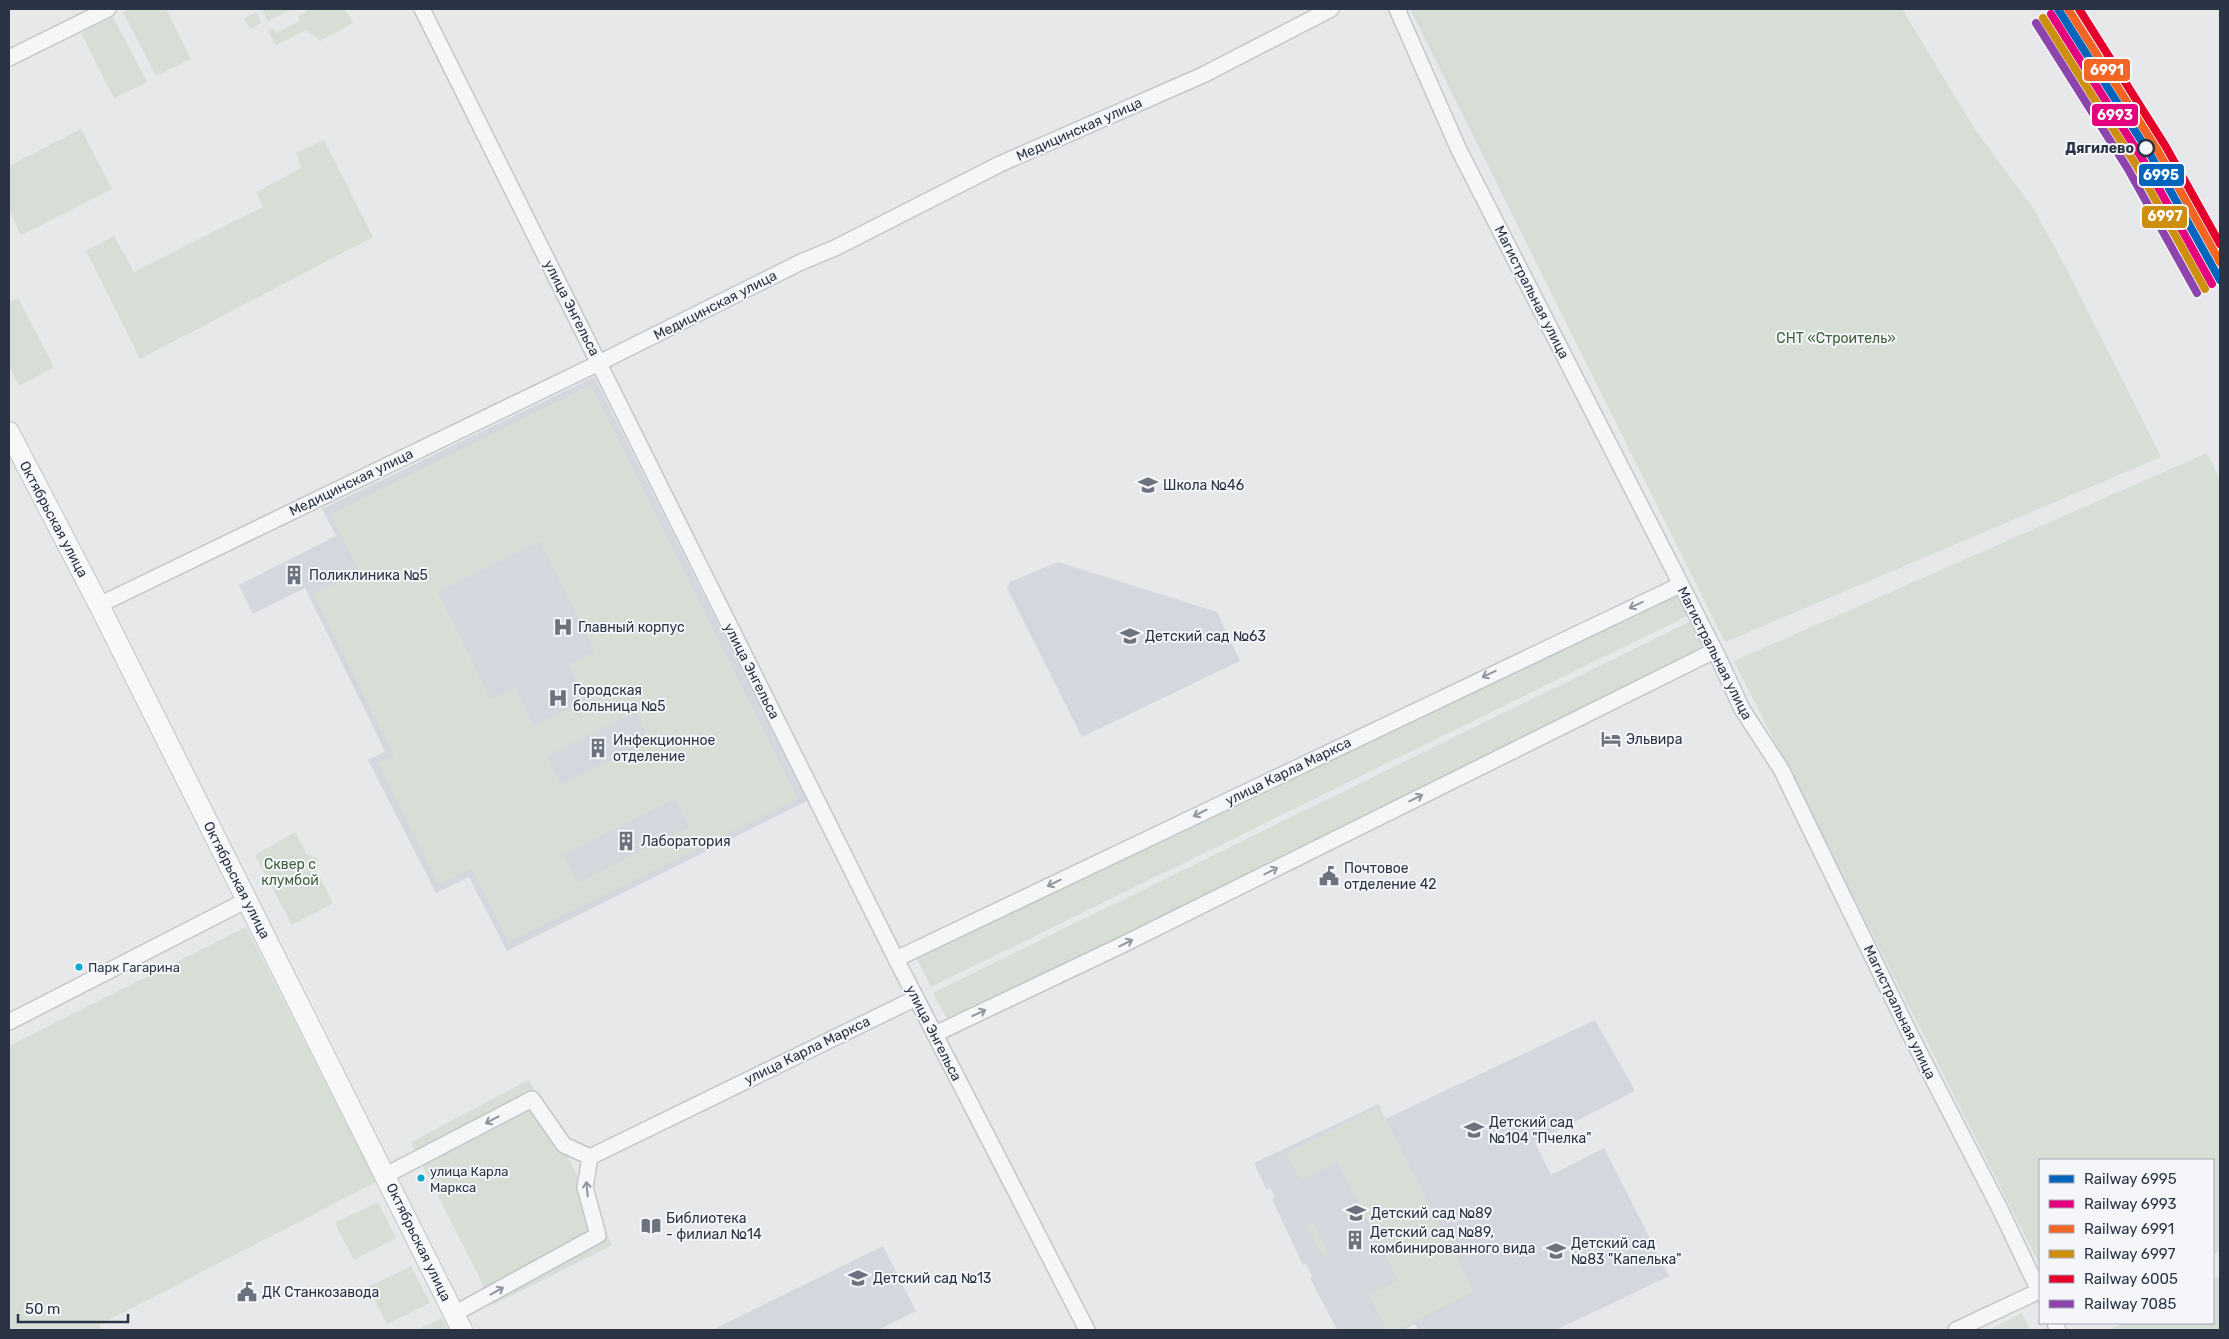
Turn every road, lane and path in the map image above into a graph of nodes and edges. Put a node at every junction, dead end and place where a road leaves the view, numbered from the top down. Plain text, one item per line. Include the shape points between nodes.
1 (108, 9) edge
2 (422, 9) edge
3 (1331, 9) edge
4 (1397, 9) edge
5 (9, 58) edge
6 (599, 363) junction
7 (9, 432) edge
8 (1680, 585) junction
9 (99, 605) junction
10 (1714, 650) junction
11 (247, 900) junction
12 (896, 959) junction
13 (916, 998) junction
14 (9, 1022) edge
15 (935, 1034) junction
16 (590, 1157) junction
17 (386, 1175) junction
18 (2039, 1290) edge
19 (2039, 1292) edge
20 (458, 1322) edge
21 (1087, 1330) edge
22 (1956, 1330) edge

1 - 5 street
2 - 6 street, улица Энгельса
3 - 6 street, Медицинская улица via 1203,75 953,186 835,248
4 - 8 street, Магистральная улица via 1459,150
6 - 9 street, Медицинская улица
6 - 12 street, улица Энгельса
7 - 9 main road, Октябрьская улица
8 - 10 street, Магистральная улица
8 -> 12 street, улица Карла Маркса
9 - 11 main road, Октябрьская улица
15 -> 10 street via 1129,942
10 - 18 street, Магистральная улица via 1742,709 1781,769
11 - 14 street
11 - 17 main road, Октябрьская улица
12 - 13 street, улица Энгельса
13 - 15 street, улица Энгельса
13 - 16 street, улица Карла Маркса
15 - 21 street, улица Энгельса
16 -> 17 street via 564,1145 532,1099
20 -> 16 street via 598,1235 585,1187
17 - 20 main road, Октябрьская улица
19 - 22 street

